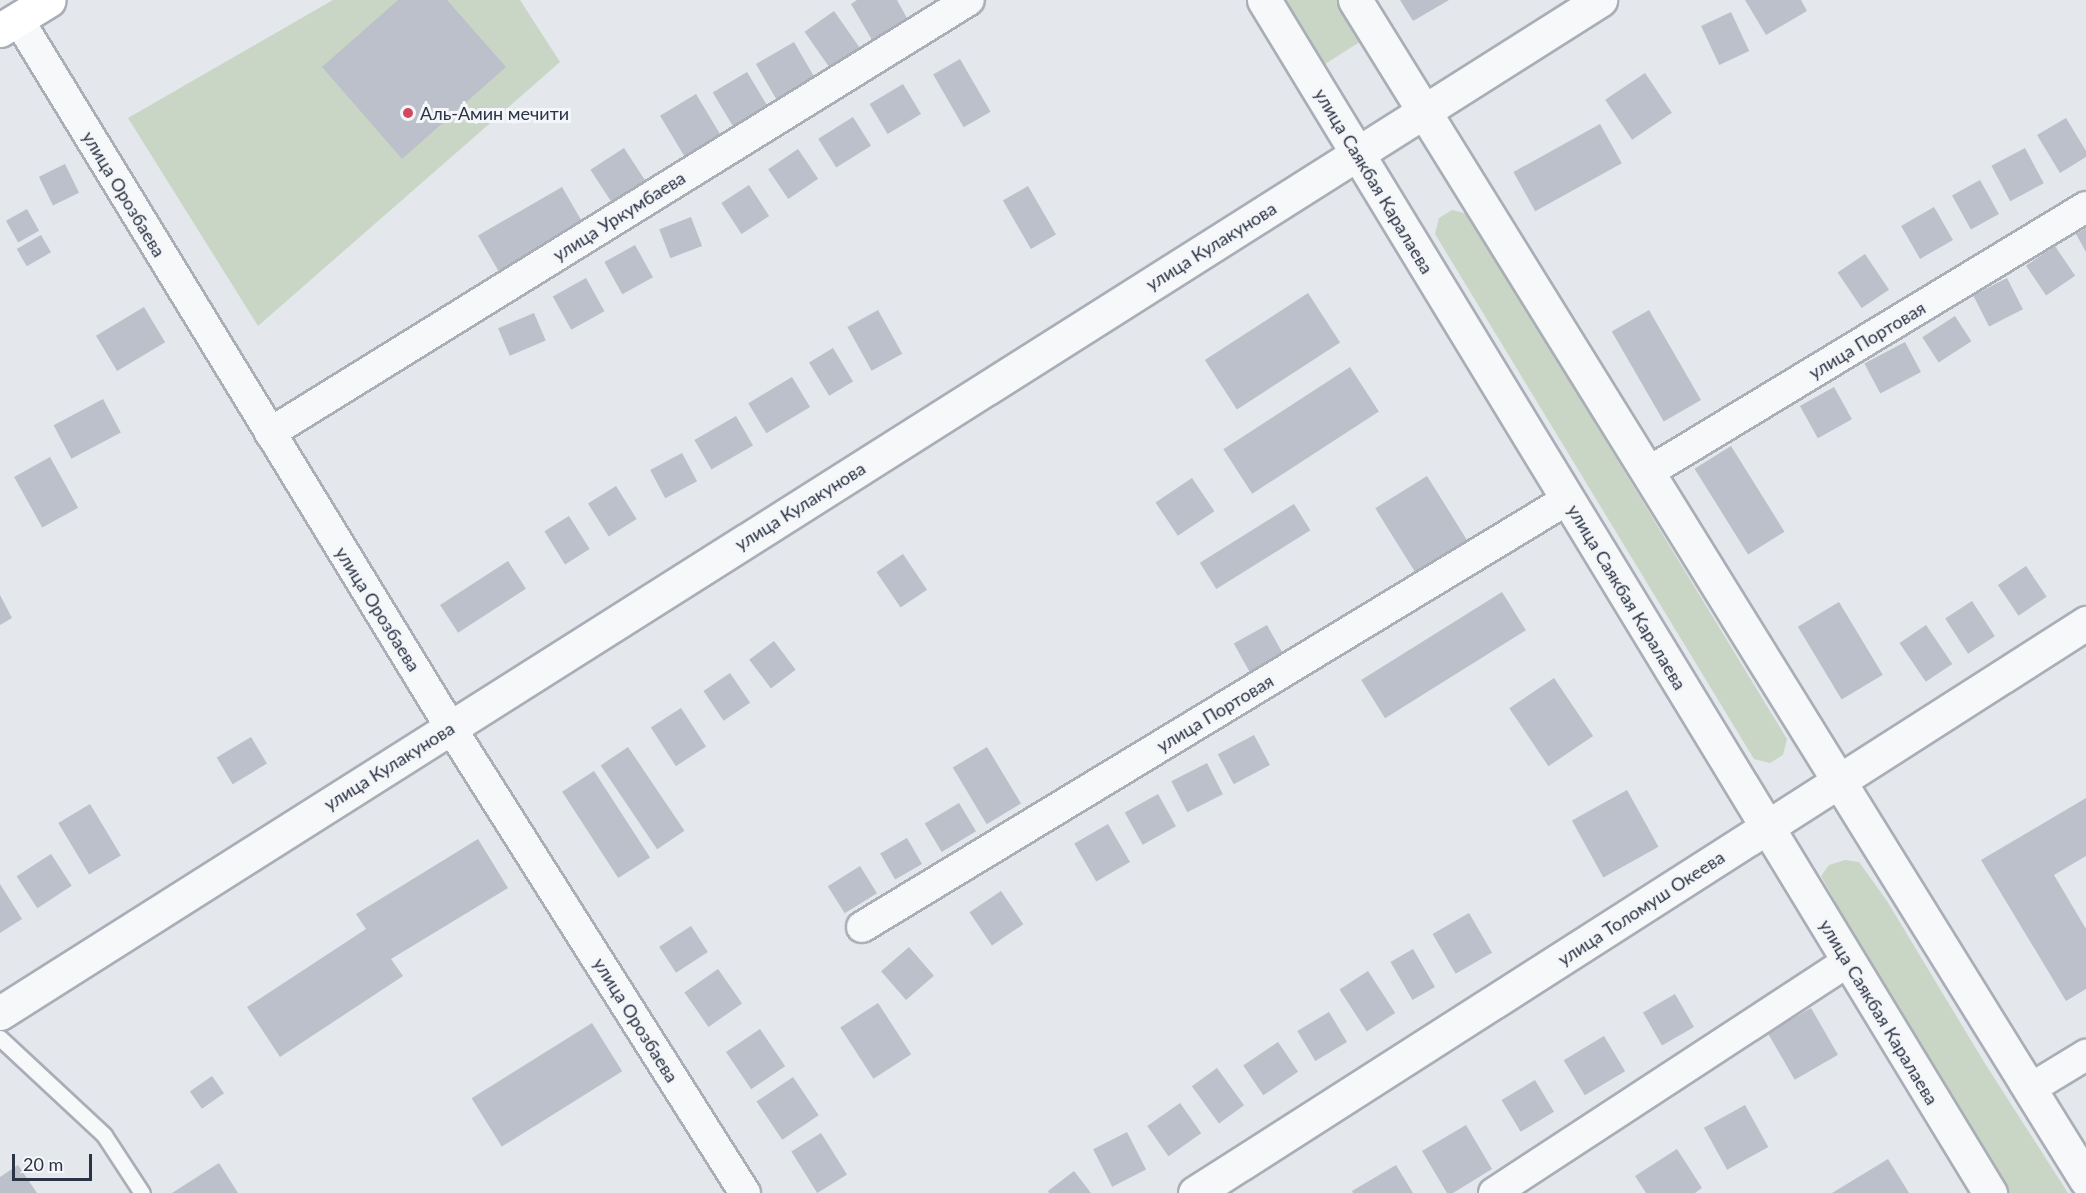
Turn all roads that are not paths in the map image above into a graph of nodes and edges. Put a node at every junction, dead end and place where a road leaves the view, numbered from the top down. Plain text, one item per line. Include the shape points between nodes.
1 (49, 0) edge
2 (969, 0) edge
3 (1264, 0) edge
4 (1355, 0) edge
5 (1600, 0) edge
6 (9, 24) edge
7 (1423, 112) junction
8 (1358, 154) junction
9 (2086, 207) edge
10 (270, 433) junction
11 (1647, 473) junction
12 (1568, 499) junction
13 (2086, 623) edge
14 (450, 728) junction
15 (1839, 782) junction
16 (1767, 827) junction
17 (862, 927) dead end
18 (1849, 961) junction
19 (0, 1013) edge
20 (0, 1038) edge
21 (2086, 1055) edge
22 (2030, 1089) junction
23 (2086, 1180) edge
24 (142, 1193) edge
25 (745, 1193) edge
26 (1196, 1193) edge
27 (1494, 1193) edge
28 (1990, 1193) edge

1 - 6 highway
2 - 10 street, улица Уркумбаева
3 - 8 street, улица Саякбая Каралаева
4 - 7 street
5 - 7 street, улица Кулакунова
6 - 10 street, улица Орозбаева
7 - 8 street, улица Кулакунова
7 - 11 street
8 - 12 street, улица Саякбая Каралаева
8 - 14 street, улица Кулакунова
9 - 11 street, улица Портовая
10 - 14 street, улица Орозбаева
11 - 15 street
12 - 16 street, улица Саякбая Каралаева
12 - 17 street, улица Портовая
13 - 15 street, улица Толомуш Океева
14 - 19 street, улица Кулакунова
14 - 25 street, улица Орозбаева
15 - 16 street, улица Толомуш Океева
15 - 22 street
16 - 18 street, улица Саякбая Каралаева
16 - 26 street, улица Толомуш Океева
18 - 27 street
18 - 28 street, улица Саякбая Каралаева
20 - 24 lane via 104,1135
21 - 22 street
22 - 23 street

